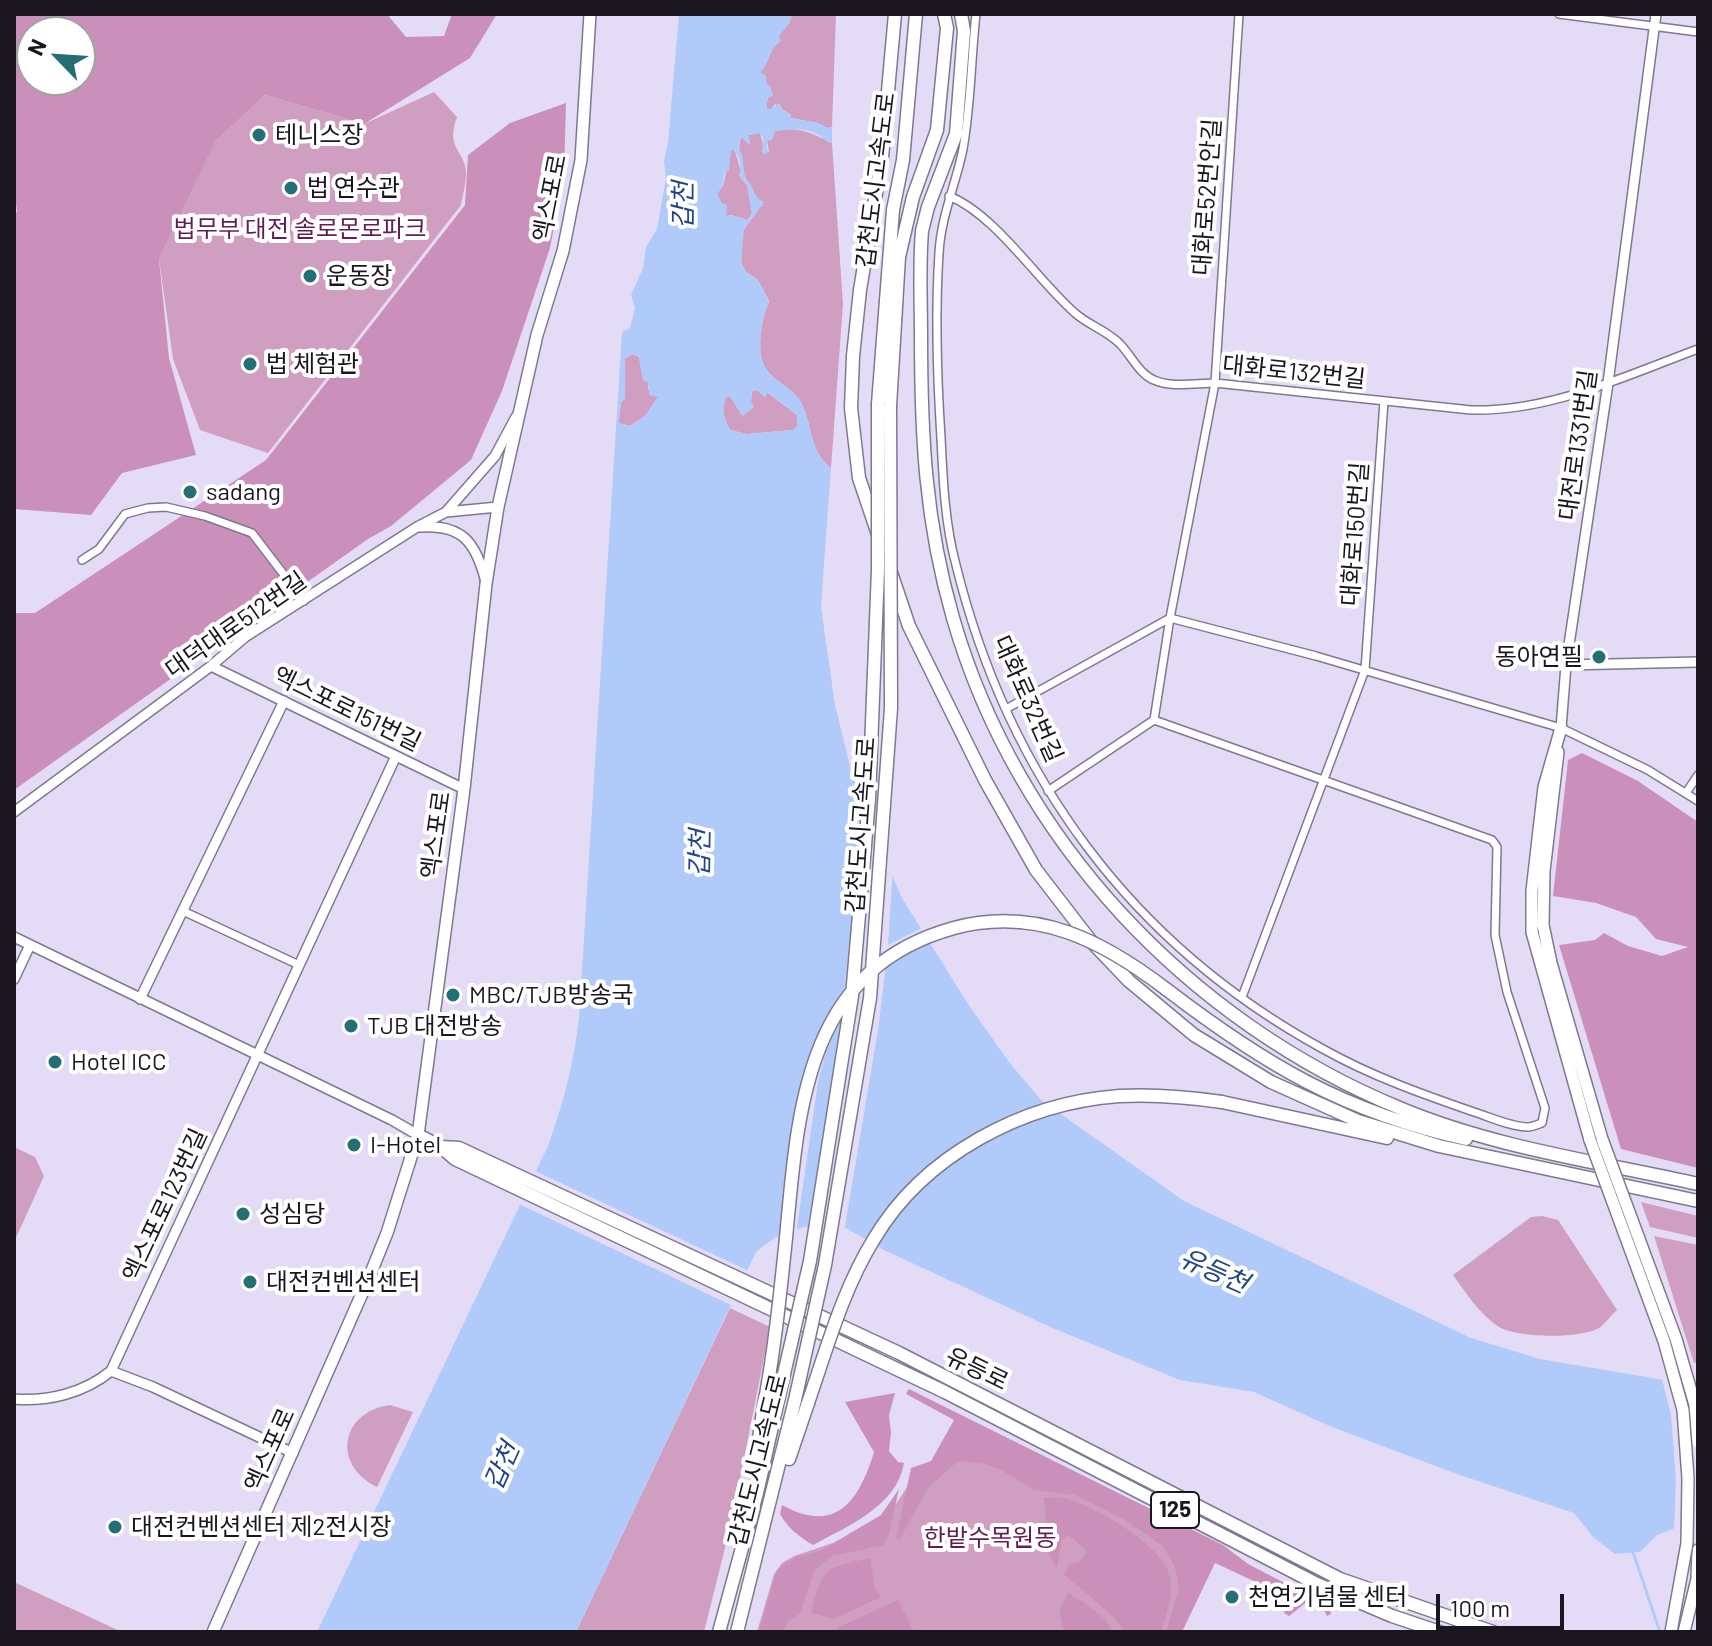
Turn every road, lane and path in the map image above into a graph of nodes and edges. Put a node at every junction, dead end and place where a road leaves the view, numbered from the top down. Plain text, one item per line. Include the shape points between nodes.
1 (590, 14) edge
2 (895, 14) edge
3 (916, 14) edge
4 (944, 14) edge
5 (961, 14) edge
6 (976, 14) edge
7 (1239, 14) edge
8 (1559, 14) edge
9 (1656, 14) edge
10 (1656, 26) junction
11 (1698, 32) edge
12 (949, 196) junction
13 (1698, 349) edge
14 (1215, 383) junction
15 (1608, 383) junction
16 (1384, 401) junction
17 (884, 405) junction
18 (517, 414) junction
19 (498, 507) junction
20 (446, 512) junction
21 (417, 527) junction
22 (82, 560) dead end
23 (486, 584) junction
24 (304, 601) junction
25 (1170, 618) junction
26 (1698, 662) edge
27 (1566, 665) junction
28 (211, 666) junction
29 (1365, 670) junction
30 (284, 701) junction
31 (1006, 709) junction
32 (1154, 720) junction
33 (1561, 728) junction
34 (396, 756) junction
35 (1698, 775) edge
36 (1323, 782) junction
37 (464, 789) junction
38 (1048, 791) junction
39 (1686, 793) junction
40 (1698, 801) edge
41 (14, 812) edge
42 (183, 911) junction
43 (14, 937) edge
44 (30, 945) junction
45 (299, 965) junction
46 (14, 979) edge
47 (1242, 997) junction
48 (140, 999) junction
49 (255, 1055) junction
50 (418, 1135) junction
51 (1596, 1140) junction
52 (1439, 1146) junction
53 (441, 1147) junction
54 (1520, 1147) junction
55 (1698, 1184) edge
56 (1698, 1201) edge
57 (111, 1371) junction
58 (14, 1399) edge
59 (802, 1402) junction
60 (1698, 1442) edge
61 (293, 1453) junction
62 (746, 1526) junction
63 (1698, 1550) edge
64 (213, 1632) edge
65 (719, 1632) edge
66 (737, 1632) edge
67 (1440, 1632) edge
68 (1493, 1632) edge
69 (1668, 1632) edge
70 (1687, 1632) edge

1 - 18 main road, 엑스포로 via 581,160 563,251
2 - 52 main road via 851,408 859,478 909,626 1012,830 1064,909 1112,964 1184,1027 1271,1082 1358,1121
3 - 17 main road, 갑천도시고속도로 via 903,160 893,210
4 - 17 main road, 갑천도시고속도로 via 937,130 899,257
5 - 54 main road via 956,134 922,231 923,461 953,619 1002,740 1061,840 1109,902 1215,1003 1283,1049 1365,1094
6 - 12 street, 대화로32번길 via 965,134
7 - 14 street, 대화로52번안길
8 - 10 street
9 - 10 street, 대전로1331번길
10 - 11 street
10 - 15 street, 대전로1331번길
12 - 14 street, 대화로132번길 via 989,224 1076,315 1118,342 1154,380
12 - 31 street, 대화로32번길 via 939,252 937,335 943,486 970,616
13 - 15 street, 대화로132번길
14 - 16 street, 대화로132번길
14 - 25 street, 대화로52번안길
15 - 16 street, 대화로132번길 via 1502,411
15 - 27 street, 대전로1331번길
16 - 29 street, 대화로150번길
17 - 59 main road, 갑천도시고속도로, bridge via 891,708 870,998
17 - 62 main road, 갑천도시고속도로, bridge via 869,799 852,996 810,1261
18 - 19 main road, 엑스포로
18 - 20 street via 495,456
19 - 20 street, 대덕대로512번길
19 - 23 main road, 엑스포로
20 - 21 street, 대덕대로512번길
21 - 23 street via 446,527 460,533 480,560
21 - 24 street, 대덕대로512번길
22 - 24 street via 99,549 125,514 166,507 252,533
23 - 37 main road, 엑스포로
24 - 28 street, 대덕대로512번길 via 245,637
25 - 29 street
25 - 31 street
25 - 32 street, 대화로52번안길
26 - 27 street
27 - 33 street, 대전로1331번길
28 - 30 street, 엑스포로151번길
28 - 41 street, 대덕대로512번길
29 - 33 street
29 - 36 street, 대화로150번길
30 - 34 street, 엑스포로151번길
30 - 42 street
31 - 38 street, 대화로32번길
32 - 36 street
32 - 38 street
33 - 39 street
33 - 51 main road via 1543,925
34 - 37 street, 엑스포로151번길
34 - 45 street, 엑스포로123번길
35 - 39 street
36 - 47 street, 대화로150번길
36 - 47 street, 대화로32번길 via 1492,840 1497,847 1495,935 1507,992 1545,1108 1542,1123 1509,1123 1406,1089 1296,1035
37 - 50 main road, 엑스포로
38 - 47 street, 대화로32번길 via 1130,902 1173,944
39 - 40 street
42 - 45 street
42 - 48 street
43 - 44 street
44 - 46 street
44 - 48 street
45 - 49 street, 엑스포로123번길
48 - 49 street
49 - 50 street
49 - 57 street, 엑스포로123번길
50 - 53 main road, 유등로
50 - 61 main road, 엑스포로 via 387,1233
51 - 60 main road, bridge via 1676,1339 1695,1405
51 - 69 main road, bridge via 1683,1410 1687,1543
52 - 56 main road
52 - 59 main road, bridge via 1222,1102 1150,1096 1074,1102 1011,1123 916,1185 874,1237
53 - 67 main road, 유등로 / 125, bridge via 455,1159 893,1367 1317,1584
53 - 68 main road, 유등로 / 125, bridge via 459,1148 899,1353 1340,1579
54 - 55 main road
54 - 62 main road, bridge via 1446,1135 1346,1102 1261,1058 1116,953 1056,928 1015,921 965,926 918,942 880,965 855,989 821,1040 805,1087 776,1342
57 - 58 street via 51,1399
57 - 61 street
59 - 66 main road, 갑천도시고속도로
61 - 64 main road, 엑스포로
62 - 65 main road, 갑천도시고속도로
63 - 70 main road

